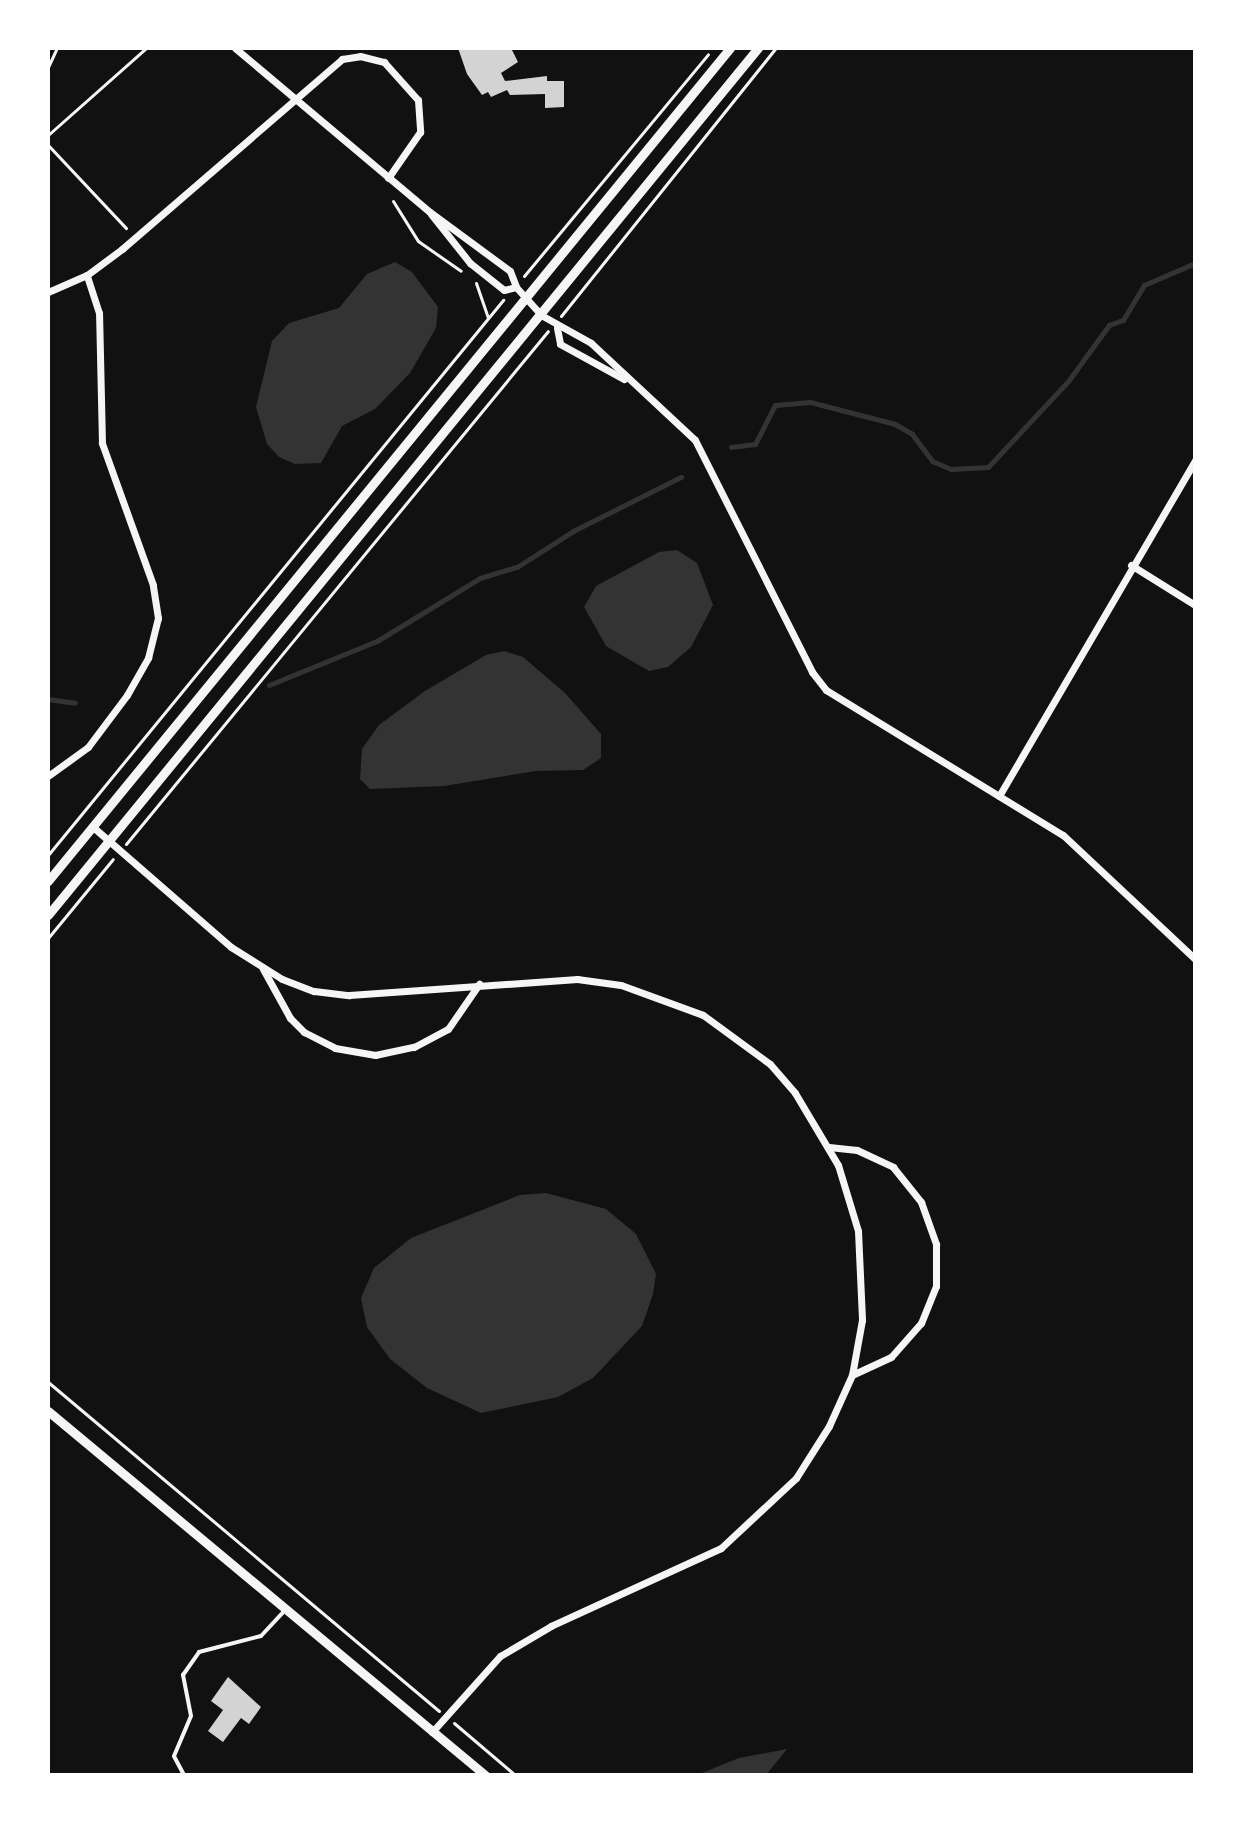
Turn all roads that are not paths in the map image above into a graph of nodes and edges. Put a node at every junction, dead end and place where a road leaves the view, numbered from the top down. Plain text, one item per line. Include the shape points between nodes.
1 (235, 48) edge
2 (730, 48) edge
3 (758, 48) edge
4 (294, 99) junction
5 (388, 178) junction
6 (430, 212) junction
7 (87, 275) junction
8 (516, 287) junction
9 (48, 292) edge
10 (526, 296) junction
11 (541, 315) junction
12 (557, 328) junction
13 (625, 380) junction
14 (1195, 460) edge
15 (1131, 565) junction
16 (1195, 605) edge
17 (48, 776) edge
18 (999, 796) junction
19 (93, 827) junction
20 (110, 840) junction
21 (48, 881) edge
22 (48, 915) edge
23 (1195, 959) edge
24 (263, 969) junction
25 (479, 984) junction
26 (829, 1147) junction
27 (852, 1375) junction
28 (48, 1411) edge
29 (286, 1609) junction
30 (432, 1732) junction
31 (184, 1775) edge
32 (485, 1775) edge

1 - 4 street
2 - 10 street
3 - 11 street
4 - 5 street
4 - 5 street via 325,68 350,57 384,62 399,73 418,100 421,124 412,147
4 - 7 street
5 - 6 street
6 - 8 street via 510,271
6 - 8 street via 470,263 504,290
7 - 9 street
7 - 17 street via 99,313 102,443 114,489 153,585 158,618 148,658 119,707 88,747
8 - 10 street
10 - 11 street
10 - 19 street
11 - 12 street
11 - 20 street
12 - 13 street via 572,328 612,361
12 - 13 street via 560,344
13 - 18 street via 676,422 707,457 800,650 826,690
14 - 15 street
15 - 16 street
15 - 18 street
18 - 23 street via 1099,864
19 - 20 street
19 - 21 street
20 - 22 street
20 - 24 street
24 - 25 street via 314,991 349,995
24 - 25 street via 290,1018 304,1032 335,1048 375,1055 414,1047 448,1029
25 - 26 street via 544,979 606,983 703,1015 770,1064
26 - 27 street via 849,1198 862,1261 862,1320
26 - 27 street via 857,1150 893,1167 921,1202 936,1244 936,1286 921,1323 891,1357
27 - 30 street via 813,1454 748,1527 687,1566 525,1639 500,1656
28 - 29 street
29 - 30 street
29 - 31 lane via 261,1636 199,1652 183,1675 191,1716 174,1756
30 - 32 street

